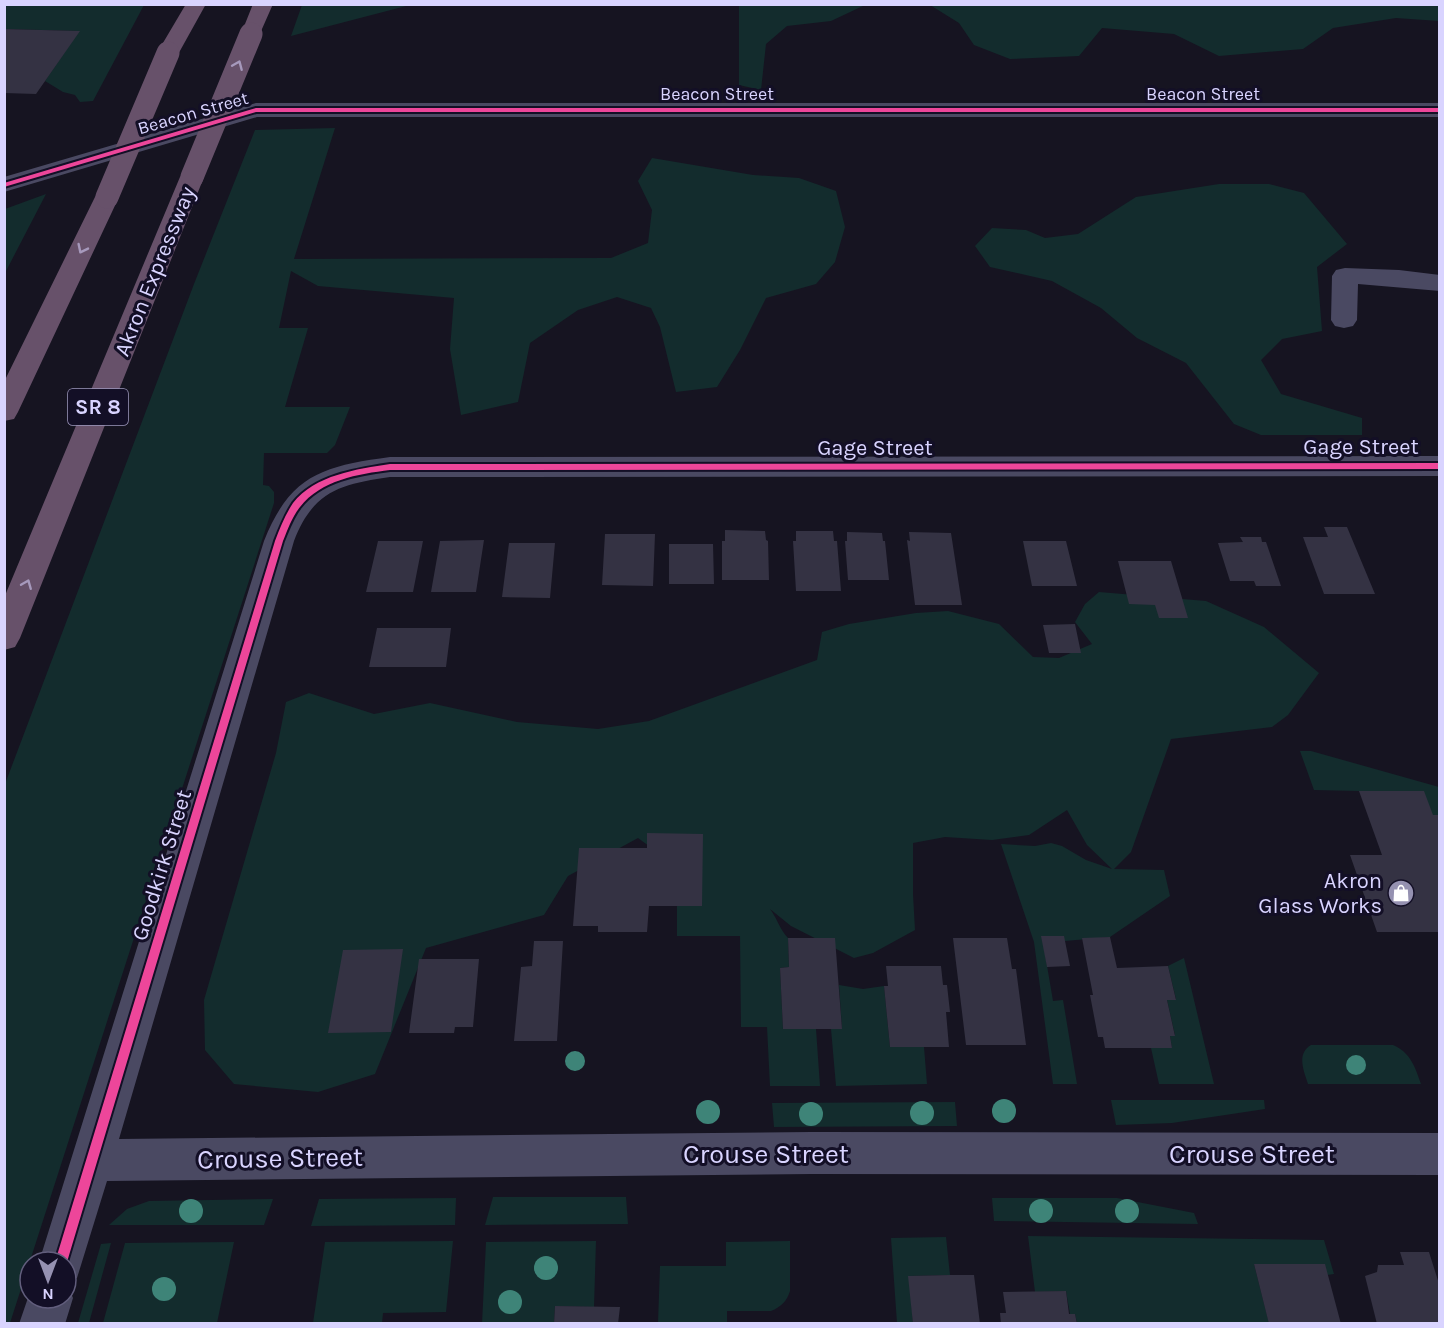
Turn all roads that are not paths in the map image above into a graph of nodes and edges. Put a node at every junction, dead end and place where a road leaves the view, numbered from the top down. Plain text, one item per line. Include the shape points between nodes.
1 (196, 4) edge
2 (263, 4) edge
3 (1440, 110) edge
4 (4, 185) edge
5 (1440, 283) edge
6 (1344, 320) dead end
7 (4, 412) edge
8 (1440, 466) edge
9 (316, 491) joint
10 (4, 638) edge
11 (1440, 1154) edge
12 (93, 1160) junction
13 (65, 1250) edge

1 -> 7 highway, bridge via 168,53 108,196
10 -> 2 highway, Akron Expressway / SR 8, bridge
3 - 4 street, Beacon Street via 256,110
5 - 6 street via 1345,276
8 - 9 street, Gage Street via 390,467 353,472
9 - 12 street, Goodkirk Street via 299,502 279,541
11 - 12 street, Crouse Street via 812,1153
12 - 13 street, Goodkirk Street

